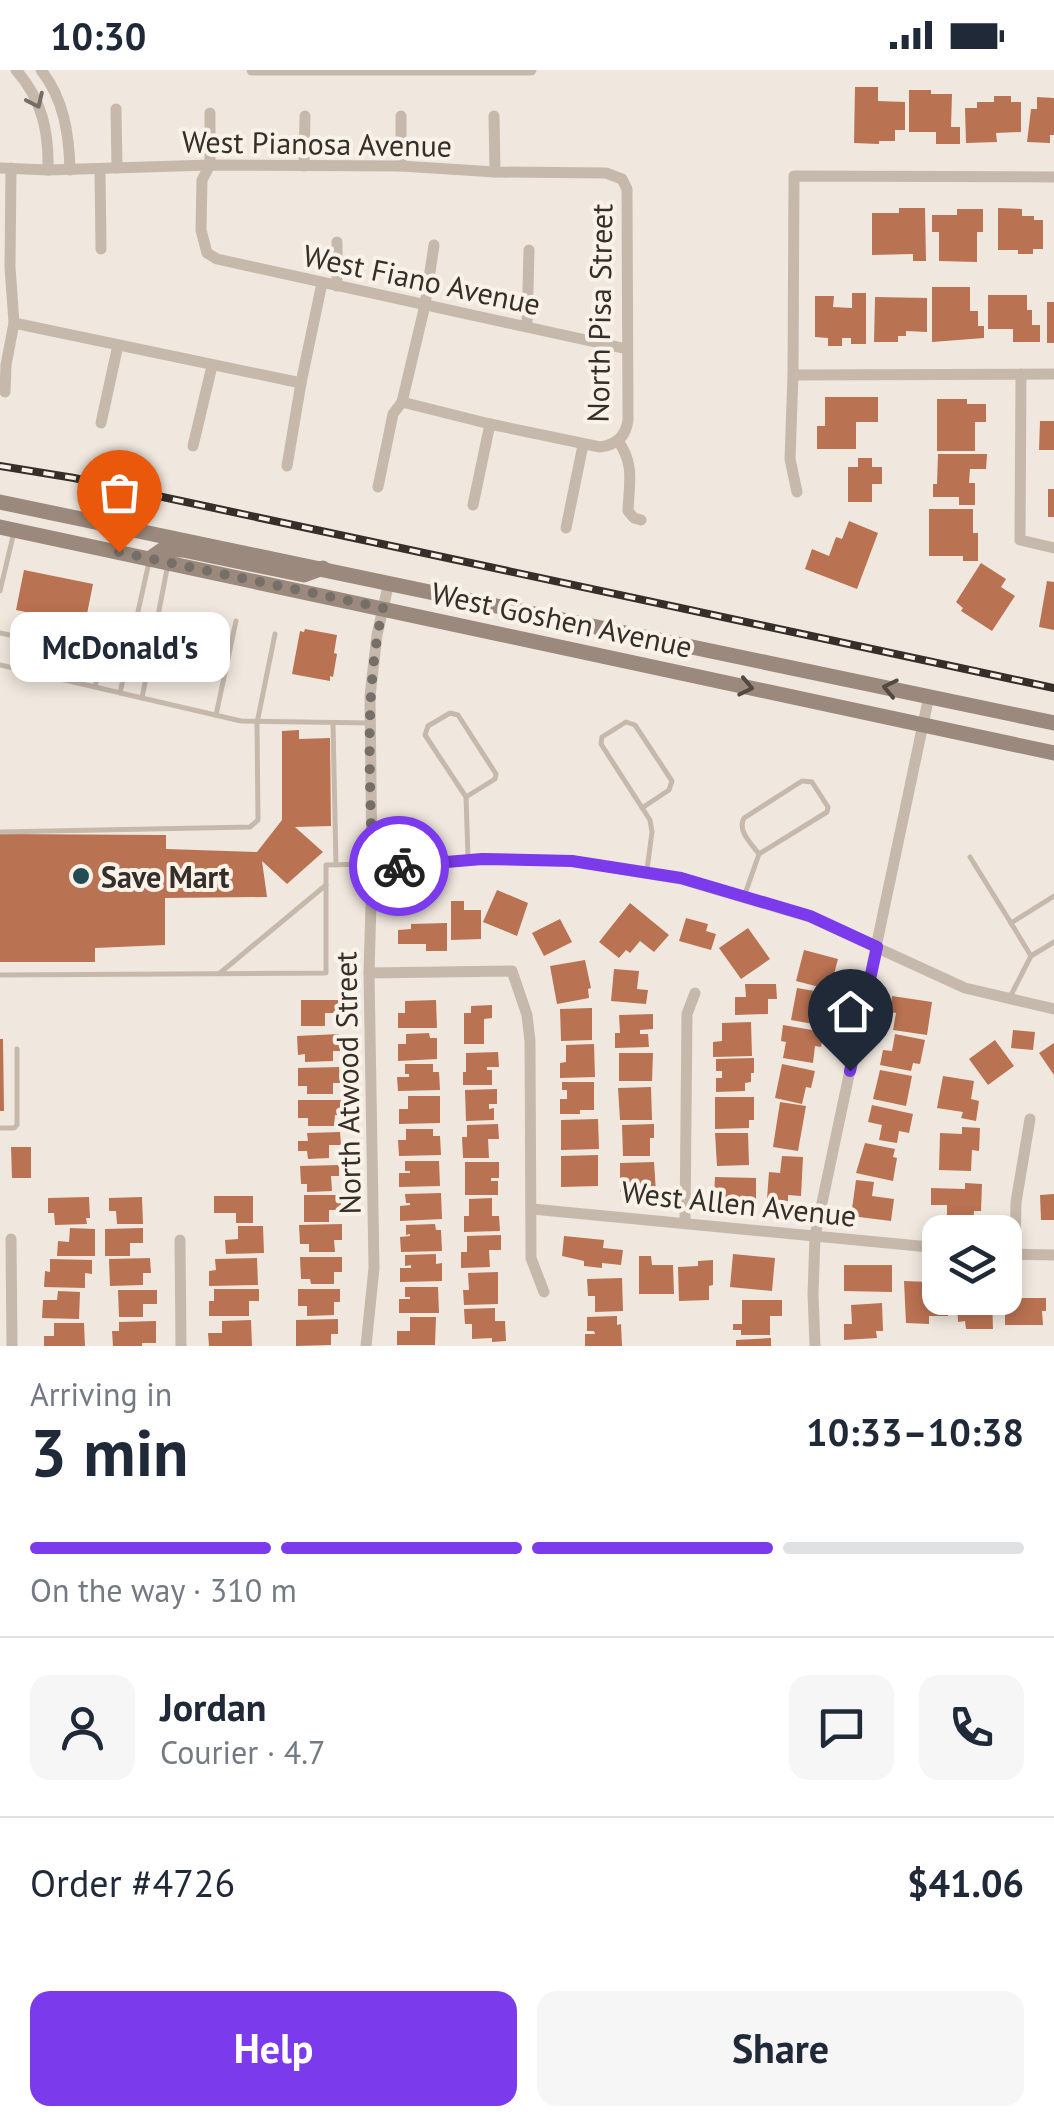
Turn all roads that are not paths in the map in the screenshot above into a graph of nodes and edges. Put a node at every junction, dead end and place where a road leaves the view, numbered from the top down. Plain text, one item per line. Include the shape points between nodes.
1 (41, 70) edge
2 (252, 70) edge
3 (531, 70) edge
4 (20, 71) edge
5 (116, 110) dead end
6 (210, 113) dead end
7 (305, 116) dead end
8 (401, 116) dead end
9 (494, 116) dead end
10 (210, 165) junction
11 (304, 166) junction
12 (401, 166) junction
13 (6, 168) edge
14 (117, 168) junction
15 (48, 170) junction
16 (70, 170) junction
17 (100, 170) junction
18 (495, 172) junction
19 (1054, 177) edge
20 (622, 178) joint
21 (337, 242) dead end
22 (434, 245) dead end
23 (102, 249) dead end
24 (529, 250) dead end
25 (5, 267) edge
26 (322, 283) junction
27 (337, 286) junction
28 (425, 304) junction
29 (14, 323) junction
30 (527, 326) junction
31 (118, 345) junction
32 (628, 349) junction
33 (3, 364) edge
34 (212, 366) junction
35 (1021, 374) junction
36 (1054, 374) edge
37 (793, 376) junction
38 (301, 383) junction
39 (5, 392) dead end
40 (402, 402) junction
41 (100, 423) dead end
42 (490, 424) junction
43 (614, 443) junction
44 (583, 444) junction
45 (192, 446) dead end
46 (287, 466) dead end
47 (378, 487) dead end
48 (797, 492) dead end
49 (0, 502) edge
50 (473, 505) dead end
51 (641, 520) dead end
52 (7, 528) edge
53 (566, 528) dead end
54 (1054, 548) edge
55 (150, 559) junction
56 (168, 563) junction
57 (3, 565) edge
58 (322, 568) junction
59 (389, 582) junction
60 (0, 592) edge
61 (383, 608) junction
62 (236, 621) dead end
63 (0, 633) edge
64 (276, 634) dead end
65 (0, 666) edge
66 (95, 687) junction
67 (120, 693) junction
68 (930, 696) junction
69 (142, 698) junction
70 (216, 715) junction
71 (257, 723) junction
72 (333, 723) junction
73 (370, 723) junction
74 (1054, 723) edge
75 (924, 725) junction
76 (1054, 753) edge
77 (466, 797) junction
78 (642, 808) junction
79 (0, 832) edge
80 (759, 854) junction
81 (970, 856) dead end
82 (468, 860) junction
83 (336, 865) junction
84 (372, 866) junction
85 (646, 873) junction
86 (326, 885) junction
87 (1054, 896) edge
88 (744, 897) junction
89 (1012, 923) junction
90 (1054, 942) edge
91 (877, 947) junction
92 (1031, 956) junction
93 (370, 973) junction
94 (220, 974) junction
95 (0, 975) edge
96 (695, 994) dead end
97 (1009, 1000) junction
98 (1054, 1009) edge
99 (18, 1049) dead end
100 (1030, 1119) dead end
101 (0, 1128) edge
102 (532, 1208) junction
103 (1014, 1215) edge
104 (686, 1223) junction
105 (815, 1236) junction
106 (10, 1239) dead end
107 (180, 1240) dead end
108 (922, 1246) edge
109 (1022, 1254) edge
110 (1054, 1254) edge
111 (544, 1292) dead end
112 (12, 1346) edge
113 (181, 1346) edge
114 (366, 1346) edge
115 (815, 1346) edge

1 - 16 street via 62,107
2 - 3 street
4 -> 15 street via 44,118
5 - 14 street
6 - 10 street
7 - 11 street
8 - 12 street
9 - 18 street
10 - 11 street, West Pianosa Avenue
10 - 14 street, West Pianosa Avenue
10 - 26 street, West Fiano Avenue via 202,180 201,230 208,253
11 - 12 street, West Pianosa Avenue
12 - 18 street, West Pianosa Avenue
13 - 15 street, West Pianosa Avenue
13 - 25 street
14 - 17 street, West Pianosa Avenue
15 - 16 street, West Pianosa Avenue
16 - 17 street, West Pianosa Avenue
17 - 23 street
18 - 20 street, West Pianosa Avenue
19 - 37 street via 794,176
20 - 32 street, North Pisa Street
21 - 27 street
22 - 28 street
24 - 30 street
25 - 29 street
26 - 27 street, West Fiano Avenue
26 - 38 street
27 - 28 street, West Fiano Avenue
28 - 30 street, West Fiano Avenue
28 - 40 street
29 - 31 street
29 - 33 street
30 - 32 street, West Fiano Avenue
31 - 34 street
31 - 41 street
32 - 43 street, North Pisa Street via 628,420
33 - 39 street
34 - 38 street
34 - 45 street
35 - 36 street
35 - 37 street
35 - 54 street via 1020,540
37 - 48 street via 790,459
38 - 46 street
40 - 42 street
40 - 47 street via 393,414
42 - 44 street
42 - 50 street
43 - 44 street
43 - 51 street via 624,448 630,466 628,511
44 - 53 street
49 - 58 main road, West Goshen Avenue
52 - 55 main road, West Goshen Avenue
52 - 57 lane
55 - 56 main road, West Goshen Avenue
55 - 58 main road via 162,550 183,550 304,575
55 - 67 lane
56 - 61 main road, West Goshen Avenue
56 - 69 lane
57 - 60 lane
58 - 59 main road, West Goshen Avenue
59 - 61 street, North Atwood Street
68 -> 59 main road, West Goshen Avenue
61 - 73 street, North Atwood Street
61 -> 75 main road, West Goshen Avenue
62 - 70 lane
63 - 66 lane via 102,656
64 - 71 lane
65 - 66 lane
66 - 67 lane
67 - 69 lane
68 - 74 main road, West Goshen Avenue
68 - 75 street
69 - 70 lane
70 - 71 lane
71 - 72 lane
71 - 79 lane via 258,820 250,827
72 - 73 lane
72 - 83 lane
73 - 84 street, North Atwood Street
75 - 76 main road, West Goshen Avenue
75 - 91 street
77 - 77 lane via 496,774 458,715 450,713 428,726 425,736
77 - 82 lane
78 - 78 lane via 601,744 626,722 672,781
78 - 85 lane via 652,832
80 - 80 lane via 827,812 812,782 802,781 744,818 742,830
80 - 88 lane
81 - 89 lane
82 - 84 street
82 - 85 street via 572,861
83 - 84 lane
83 - 86 lane via 326,865
84 - 93 street, North Atwood Street
85 - 88 street
86 - 94 lane
86 - 94 lane via 326,973
87 - 89 lane
88 - 91 street via 810,916
89 - 92 lane
90 - 92 lane
91 - 97 street via 965,988
91 - 105 street
92 - 97 lane
93 - 102 street via 512,971 528,1014
93 - 114 street, North Atwood Street via 374,1268
94 - 95 lane
96 - 104 street via 687,1014
97 - 98 street
99 - 101 lane via 18,1125
100 - 103 street
102 - 104 street, West Allen Avenue
102 - 111 street via 531,1258
104 - 105 street, West Allen Avenue
105 - 108 street, West Allen Avenue
105 - 115 street
106 - 112 street
107 - 113 street
109 - 110 street

